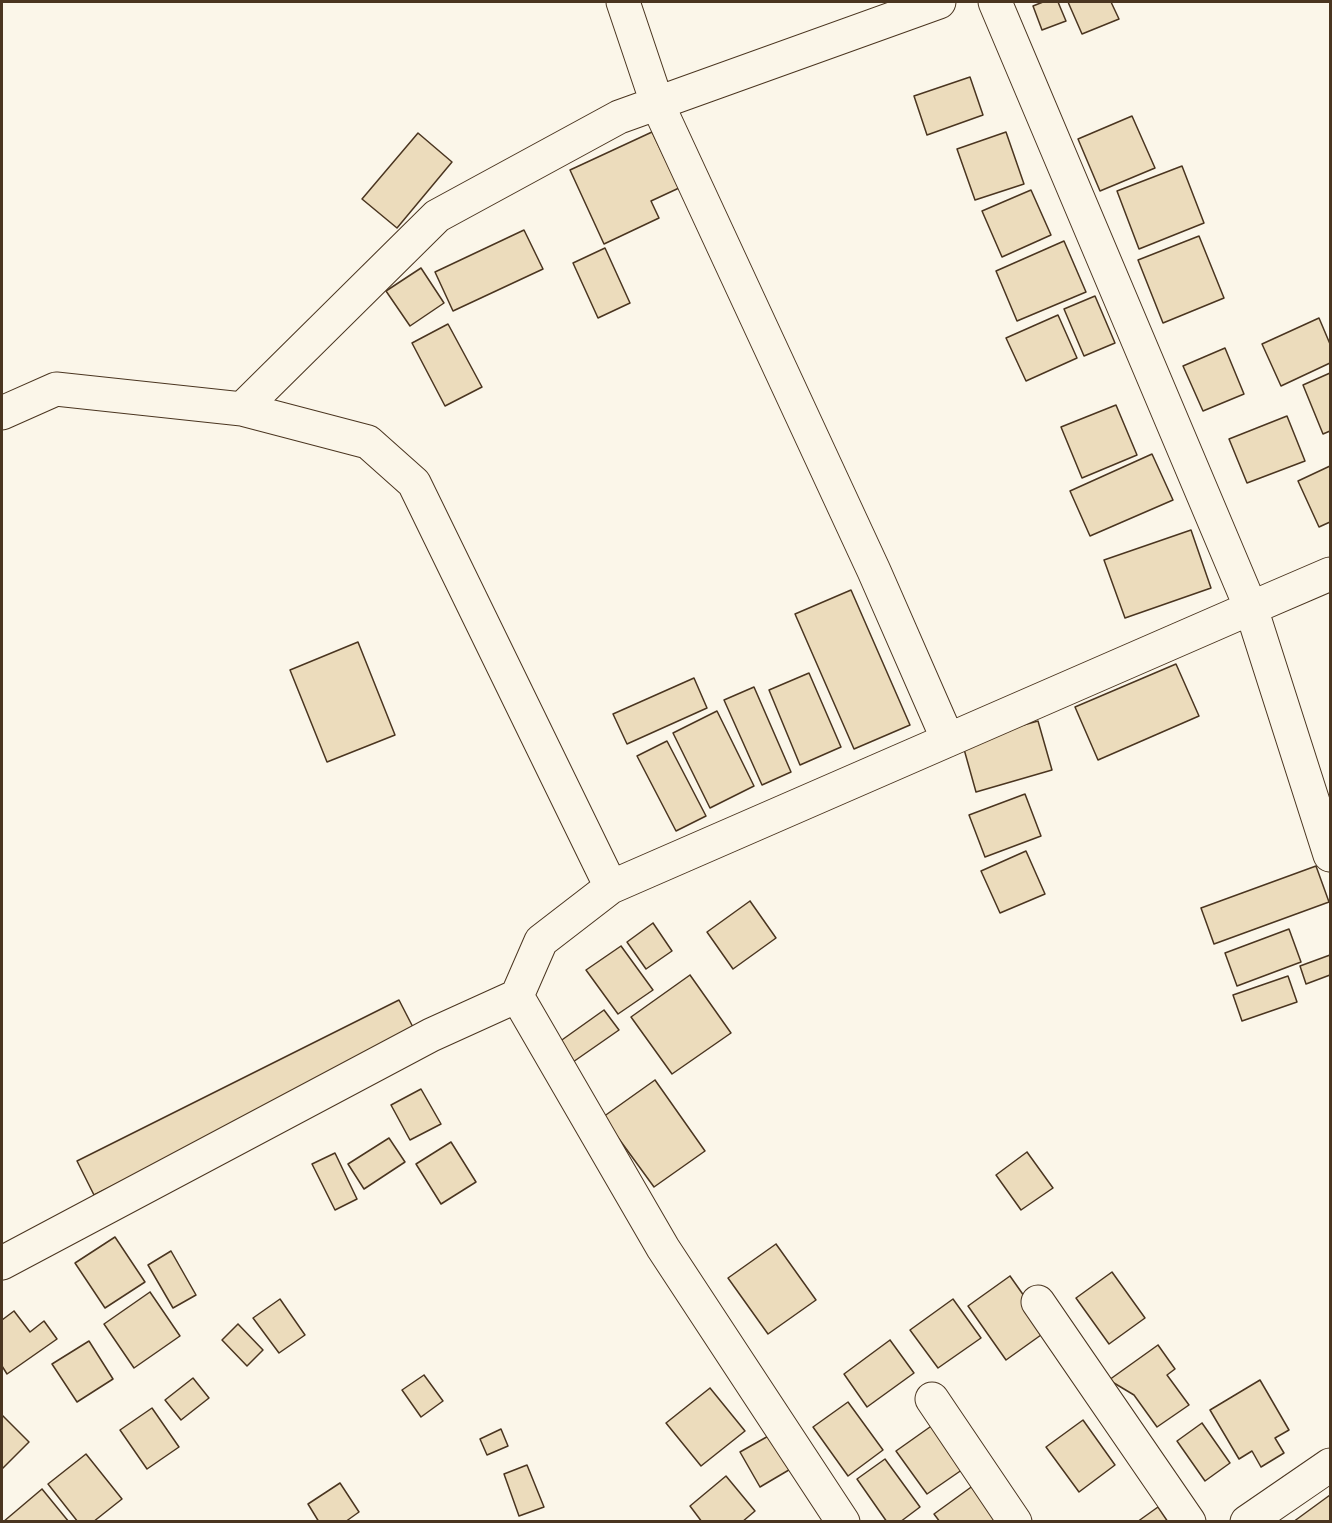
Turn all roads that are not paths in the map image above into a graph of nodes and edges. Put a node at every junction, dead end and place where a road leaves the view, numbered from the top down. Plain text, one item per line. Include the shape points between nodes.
1 (623, 2) edge
2 (939, 2) edge
3 (995, 2) edge
4 (657, 103) junction
5 (242, 409) junction
6 (2, 413) edge
7 (1330, 574) edge
8 (1251, 608) junction
9 (948, 740) junction
10 (1330, 855) edge
11 (611, 887) junction
12 (517, 996) junction
13 (2, 1263) edge
14 (1038, 1302) dead end
15 (932, 1399) dead end
16 (1330, 1465) edge
17 (843, 1521) edge
18 (1015, 1521) edge
19 (1189, 1521) edge
20 (1247, 1521) edge

1 - 4 street
2 - 4 street
3 - 8 street
4 - 5 street via 619,117 437,216
4 - 9 street
5 - 6 street via 56,389
5 - 11 street via 368,442 414,483
7 - 8 street
8 - 9 street
8 - 10 street
9 - 11 street
11 - 12 street via 541,941
12 - 13 street via 431,1035
12 - 17 street via 663,1248
14 - 19 street
15 - 18 street
16 - 20 street

